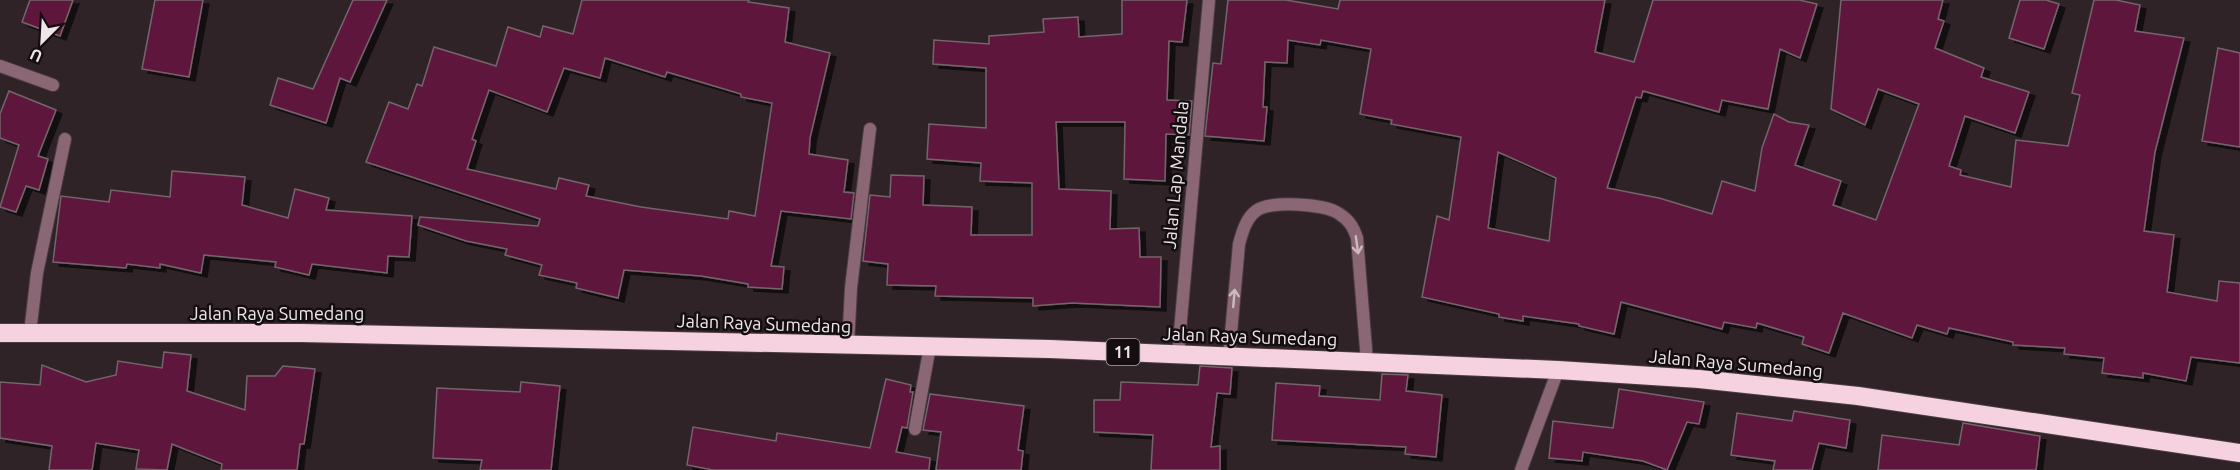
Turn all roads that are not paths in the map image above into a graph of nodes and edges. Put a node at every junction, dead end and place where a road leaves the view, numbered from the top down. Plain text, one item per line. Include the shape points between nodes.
1 (1209, 0) edge
2 (0, 66) edge
3 (53, 85) dead end
4 (870, 129) dead end
5 (65, 139) dead end
6 (0, 333) edge
7 (30, 333) junction
8 (848, 346) junction
9 (930, 346) junction
10 (1178, 354) junction
11 (1229, 356) junction
12 (1367, 361) junction
13 (1558, 370) junction
14 (915, 429) dead end
15 (2240, 453) edge
16 (1521, 470) edge

1 - 10 street, Jalan Lap Mandala
2 - 3 street
4 - 8 street
5 - 7 street via 37,273
6 - 7 highway, Jalan Raya Sumedang / 11
7 - 8 highway, Jalan Raya Sumedang / 11 via 314,334
8 - 9 highway, Jalan Raya Sumedang / 11
9 - 10 highway, Jalan Raya Sumedang / 11
9 - 14 street
10 - 11 highway, Jalan Raya Sumedang / 11
11 - 12 highway, Jalan Raya Sumedang / 11
11 -> 12 street via 1244,226 1255,211 1270,204 1308,205 1336,211 1352,224 1357,238
12 - 13 highway, Jalan Raya Sumedang / 11
13 - 15 highway, Jalan Raya Sumedang / 11 via 1699,379 1858,396
13 - 16 street

